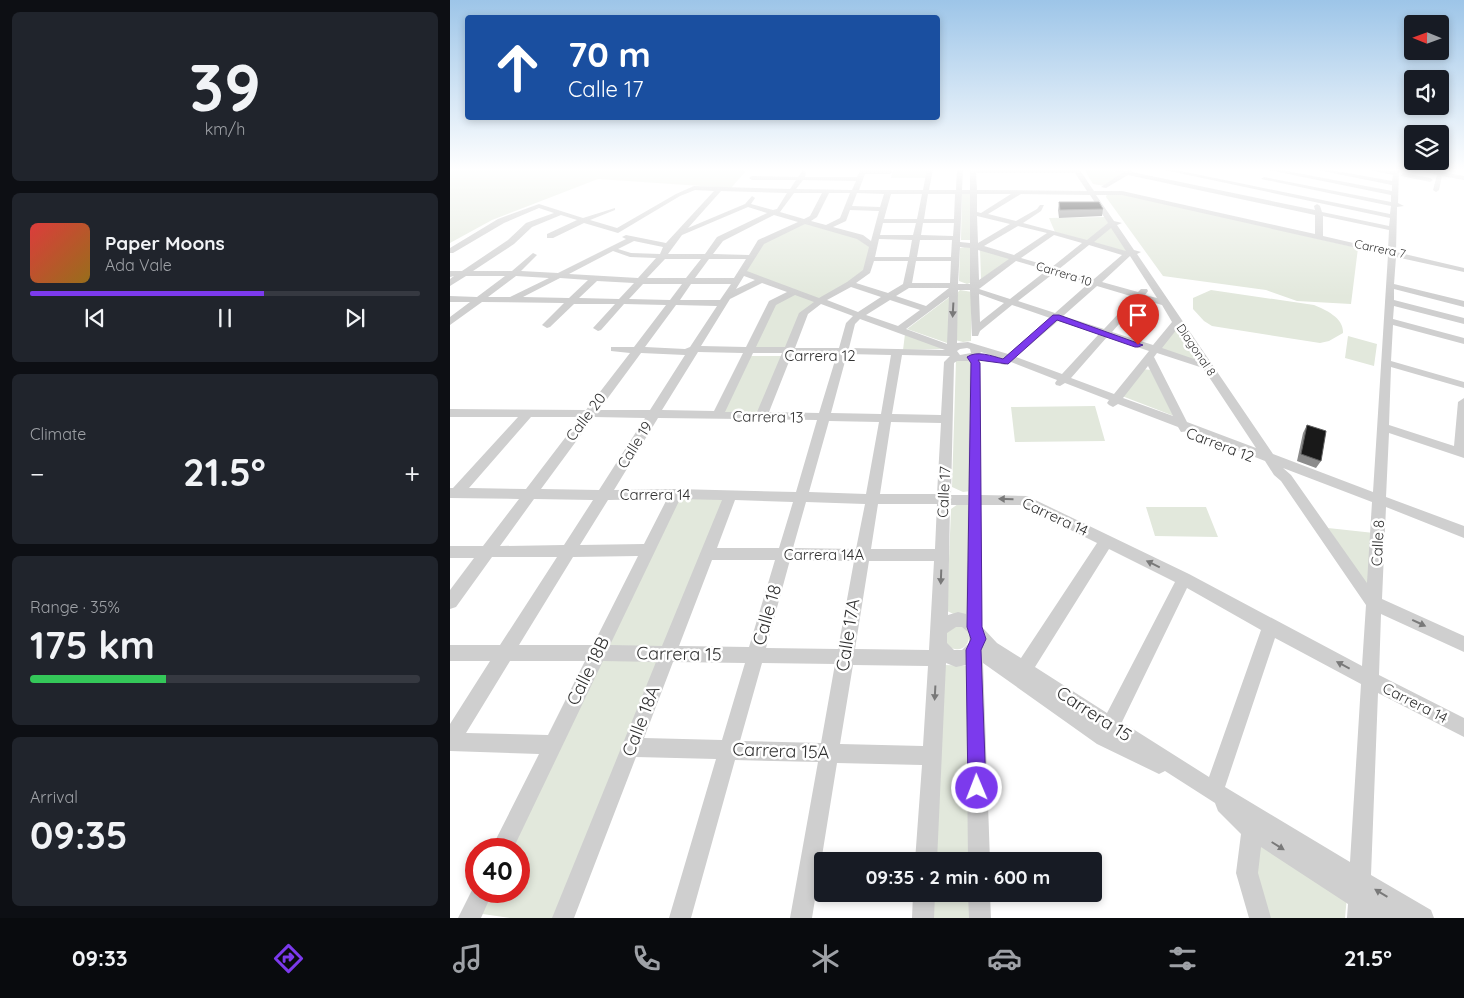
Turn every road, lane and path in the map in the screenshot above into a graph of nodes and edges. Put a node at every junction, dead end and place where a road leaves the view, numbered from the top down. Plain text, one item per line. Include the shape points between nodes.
1 (524, 212) edge
2 (557, 212) edge
3 (605, 212) edge
4 (649, 212) edge
5 (699, 212) edge
6 (730, 212) edge
7 (772, 212) edge
8 (817, 212) edge
9 (846, 212) edge
10 (882, 212) edge
11 (921, 212) edge
12 (957, 212) edge
13 (981, 212) edge
14 (1033, 212) edge
15 (1109, 212) edge
16 (1232, 212) edge
17 (1241, 212) edge
18 (1309, 212) edge
19 (1371, 212) edge
20 (1396, 212) edge
21 (1398, 212) edge
22 (561, 213) junction
23 (776, 213) junction
24 (1319, 213) junction
25 (977, 214) junction
26 (718, 217) junction
27 (1395, 217) junction
28 (583, 220) junction
29 (806, 221) junction
30 (957, 221) junction
31 (919, 222) junction
32 (879, 223) junction
33 (1014, 223) junction
34 (1116, 223) junction
35 (747, 226) junction
36 (828, 227) junction
37 (757, 228) dead end
38 (1393, 229) junction
39 (618, 230) junction
40 (766, 231) dead end
41 (1053, 232) junction
42 (776, 234) junction
43 (679, 235) junction
44 (550, 236) dead end
45 (1319, 236) junction
46 (860, 237) junction
47 (876, 237) junction
48 (916, 237) junction
49 (632, 238) junction
50 (956, 241) junction
51 (1090, 242) junction
52 (668, 246) junction
53 (873, 246) junction
54 (975, 247) junction
55 (450, 251) edge
56 (617, 251) dead end
57 (1132, 253) junction
58 (1395, 254) junction
59 (533, 255) dead end
60 (663, 256) junction
61 (706, 257) junction
62 (751, 257) junction
63 (870, 259) junction
64 (912, 259) junction
65 (955, 259) junction
66 (1014, 259) junction
67 (1464, 269) edge
68 (1053, 270) junction
69 (514, 273) junction
70 (450, 274) edge
71 (464, 274) junction
72 (557, 276) junction
73 (739, 276) junction
74 (595, 278) junction
75 (690, 280) junction
76 (761, 280) junction
77 (641, 281) junction
78 (1095, 283) junction
79 (1155, 283) junction
80 (450, 284) edge
81 (850, 284) junction
82 (907, 285) junction
83 (1391, 286) junction
84 (954, 288) junction
85 (974, 289) junction
86 (794, 292) junction
87 (888, 296) junction
88 (1139, 296) junction
89 (450, 299) edge
90 (477, 300) junction
91 (510, 300) junction
92 (572, 301) junction
93 (723, 301) junction
94 (820, 301) junction
95 (673, 302) junction
96 (1390, 302) junction
97 (620, 303) junction
98 (1010, 303) junction
99 (1169, 304) junction
100 (1464, 304) edge
101 (927, 309) junction
102 (859, 315) junction
103 (1056, 317) junction
104 (1389, 321) junction
105 (1464, 321) edge
106 (450, 322) edge
107 (1177, 322) junction
108 (547, 325) dead end
109 (598, 328) dead end
110 (900, 329) junction
111 (975, 330) junction
112 (1105, 333) junction
113 (1464, 341) edge
114 (615, 349) dead end
115 (636, 350) junction
116 (690, 352) junction
117 (953, 352) junction
118 (973, 352) junction
119 (747, 353) junction
120 (787, 353) junction
121 (842, 354) junction
122 (896, 354) junction
123 (1152, 354) junction
124 (1007, 360) junction
125 (1387, 363) junction
126 (1210, 367) junction
127 (1141, 368) junction
128 (1158, 373) junction
129 (1062, 381) junction
130 (1464, 385) edge
131 (1115, 401) junction
132 (1464, 402) edge
133 (450, 413) edge
134 (528, 413) junction
135 (588, 414) junction
136 (655, 414) junction
137 (717, 416) junction
138 (761, 417) junction
139 (824, 418) junction
140 (885, 420) junction
141 (948, 420) junction
142 (1383, 426) junction
143 (1185, 428) junction
144 (1462, 453) edge
145 (1280, 466) junction
146 (530, 494) junction
147 (676, 494) junction
148 (603, 495) junction
149 (452, 496) edge
150 (730, 496) junction
151 (802, 497) junction
152 (974, 498) junction
153 (872, 499) junction
154 (944, 500) junction
155 (1380, 503) junction
156 (1464, 532) edge
157 (1464, 539) edge
158 (1106, 541) junction
159 (649, 550) junction
160 (488, 551) junction
161 (568, 551) junction
162 (450, 552) edge
163 (707, 554) junction
164 (785, 555) junction
165 (942, 555) junction
166 (861, 556) junction
167 (1184, 579) junction
168 (450, 602) edge
169 (1374, 602) junction
170 (1270, 627) junction
171 (975, 640) junction
172 (938, 644) junction
173 (1464, 644) edge
174 (506, 652) junction
175 (597, 652) junction
176 (450, 653) edge
177 (667, 654) junction
178 (756, 654) junction
179 (845, 656) junction
180 (1021, 674) junction
181 (1371, 680) junction
182 (1464, 728) edge
183 (1108, 731) junction
184 (450, 742) edge
185 (552, 745) junction
186 (631, 747) junction
187 (729, 749) junction
188 (828, 752) junction
189 (932, 756) junction
190 (1213, 792) junction
191 (1253, 822) junction
192 (507, 838) edge
193 (927, 852) edge
194 (978, 852) edge
195 (1360, 890) junction
196 (924, 902) edge
197 (979, 902) edge
198 (476, 903) edge
199 (469, 918) edge
200 (563, 918) edge
201 (680, 918) edge
202 (801, 918) edge
203 (923, 918) edge
204 (980, 918) edge
205 (1260, 918) edge
206 (1358, 918) edge
207 (1390, 918) edge
208 (1423, 918) edge

1 - 55 street via 501,221
2 - 22 street
3 - 28 street
4 - 39 street, Carrera 7
5 - 43 street
6 - 26 street
7 - 23 street
8 - 29 street
9 - 36 street via 843,219
10 - 32 street
11 - 31 street
12 - 30 street, Calle 17
13 - 25 street
14 - 33 street
15 - 34 street, Diagonal 8
16 - 45 street, Carrera 7
17 - 58 street, Carrera 7
18 - 24 street
19 - 27 street
20 - 27 street, Calle 8
21 - 58 street, Calle 8
22 - 28 street
22 - 71 street via 528,225 511,242
23 - 29 street
23 - 35 street
24 - 38 street
24 - 45 street
25 - 33 street
25 - 54 street, Calle 17
26 - 35 street
26 - 43 street
27 - 38 street, Calle 8
28 - 39 street
28 - 44 street
29 - 36 street
29 - 42 street, Calle 19
30 - 31 street
30 - 50 street, Calle 17
31 - 32 street
31 - 48 street
32 - 46 street
32 - 47 street
33 - 41 street
33 - 54 street
34 - 51 street
34 - 57 street, Diagonal 8
35 - 37 street
35 - 61 street, Calle 20 via 725,235
36 - 46 street
38 - 58 street, Calle 8
39 - 49 street via 616,235
40 - 42 street
41 - 51 street
41 - 66 street
42 - 62 street, Calle 19 via 761,242
43 - 52 street
45 - 58 street, Carrera 7
46 - 53 street
47 - 48 street, Carrera 10
47 - 53 street
48 - 50 street, Carrera 10
48 - 64 street
49 - 52 street
49 - 72 street
50 - 54 street, Carrera 10
50 - 65 street, Calle 17
51 - 57 street
51 - 68 street
52 - 60 street
53 - 63 street
54 - 66 street, Carrera 10
54 - 85 street, Calle 17
56 - 60 street via 630,255
57 - 78 street
57 - 79 street, Diagonal 8
58 - 67 street, Carrera 7
58 - 83 street, Calle 8
59 - 69 street
60 - 61 street
60 - 77 street
61 - 62 street
61 - 75 street, Calle 20
62 - 73 street, Calle 19
63 - 64 street
63 - 81 street via 865,273
64 - 65 street
64 - 82 street
65 - 84 street, Calle 17
66 - 68 street, Carrera 10
66 - 85 street
68 - 78 street, Carrera 10
68 - 98 street
69 - 71 street
69 - 72 street
69 - 90 street
70 - 71 street
71 - 80 street
72 - 74 street
72 - 91 street
73 - 75 street
73 - 76 street
73 - 93 street, Calle 19
74 - 77 street
74 - 92 street
75 - 77 street
75 - 95 street, Calle 20
76 - 86 street
76 - 93 street
77 - 97 street
78 - 88 street, Carrera 10
78 - 103 street
79 - 88 street
79 - 99 street, Diagonal 8
81 - 87 street
81 - 94 street
82 - 84 street
82 - 87 street
83 - 96 street, Calle 8
83 - 100 street
84 - 85 street
84 - 101 street
84 -> 117 street, Calle 17
85 - 98 street
85 - 111 street, Calle 17
86 - 94 street
86 - 119 street via 772,304
87 - 101 street
87 - 102 street
88 - 99 street, Carrera 10
88 - 112 street
89 - 90 street
90 - 91 street
90 - 106 street
91 - 92 street
92 - 97 street
92 - 108 street
93 - 95 street
93 - 116 street, Calle 19
94 - 102 street
94 - 120 street via 804,313
95 - 97 street
95 - 115 street, Calle 20
96 - 104 street, Calle 8
96 - 105 street
97 - 109 street
98 - 103 street
98 - 111 street
99 - 107 street, Diagonal 8
99 - 126 street, Diagonal 8
101 - 110 street
102 - 110 street
102 - 121 street, Calle 18 via 851,323
103 - 112 street
103 - 124 street
104 - 113 street
104 - 125 street, Calle 8
107 - 123 street
107 - 126 street, Diagonal 8
110 - 117 street
111 - 118 street, Calle 17
112 - 123 street
112 - 129 street
114 - 115 street, Carrera 12
115 - 116 street, Carrera 12
115 - 135 street, Calle 20
116 - 119 street, Carrera 12
116 - 136 street, Calle 19
117 - 118 street, Carrera 12 via 964,359
117 - 122 street, Carrera 12
117 - 141 street, Calle 17 via 949,362
118 - 124 street, Carrera 12
118 - 152 street, Calle 17
119 - 120 street, Carrera 12
119 - 137 street
120 - 121 street, Carrera 12
120 - 138 street
121 - 122 street, Carrera 12
121 - 139 street, Calle 18
122 - 140 street, Calle 17A
123 - 126 street
123 - 127 street
123 - 128 street
124 - 129 street, Carrera 12
125 - 130 street
125 - 142 street, Calle 8
126 - 145 street, Diagonal 8
127 - 128 street via 1150,368
127 - 131 street
128 - 143 street
129 - 131 street, Carrera 12
131 - 143 street, Carrera 12
132 - 144 street
133 - 134 street, Carrera 13
134 - 135 street, Carrera 13
134 - 149 street
135 - 136 street, Carrera 13
135 - 146 street, Calle 20
136 - 137 street, Carrera 13
136 - 148 street, Calle 19
137 - 138 street, Carrera 13
138 - 139 street, Carrera 13
139 - 140 street, Carrera 13
139 - 151 street, Calle 18
140 - 141 street, Carrera 13
140 - 153 street, Calle 17A
141 - 154 street, Calle 17
142 - 144 street
142 - 155 street, Calle 8
143 - 145 street, Carrera 12
145 - 155 street, Carrera 12
145 - 169 street, Diagonal 8
146 - 148 street, Carrera 14
146 - 149 street, Carrera 14
146 - 160 street, Calle 20
147 - 148 street, Carrera 14
147 - 150 street, Carrera 14
147 - 159 street, Calle 18B
148 - 161 street, Calle 19
150 - 151 street, Carrera 14
150 - 163 street, Calle 18A
151 - 153 street, Carrera 14
151 - 164 street, Calle 18
152 - 154 street, Carrera 14
158 -> 152 street, Carrera 14 via 1022,500
152 - 171 street, Calle 17
153 - 154 street, Carrera 14
153 - 166 street, Calle 17A
154 - 165 street, Calle 17
155 - 156 street, Carrera 12
155 - 157 street, Carrera 12
155 - 169 street, Calle 8
167 -> 158 street, Carrera 14
158 - 180 street
159 - 161 street
159 - 175 street, Calle 18B
160 - 161 street
160 - 162 street
160 - 168 street, Calle 20
161 - 174 street, Calle 19
163 - 164 street, Carrera 14A
163 - 177 street, Calle 18A
164 - 166 street, Carrera 14A
164 - 178 street, Calle 18
165 - 166 street, Carrera 14A
165 -> 172 street, Calle 17
166 - 179 street, Calle 17A
167 - 170 street, Carrera 14
167 - 183 street
169 -> 173 street
169 - 181 street, Calle 8
181 -> 170 street, Carrera 14
170 - 190 street
171 - 172 street via 965,656 954,657 944,653
171 - 172 street via 966,621 956,620 946,623
171 - 180 street, Carrera 15
171 - 194 street, Calle 17
172 - 179 street, Carrera 15
172 -> 189 street, Calle 17
174 - 175 street, Carrera 15
174 - 176 street, Carrera 15
174 - 184 street, Calle 19
175 - 177 street, Carrera 15
175 - 185 street, Calle 18B
177 - 178 street, Carrera 15
177 - 186 street, Calle 18A
178 - 179 street, Carrera 15
178 - 187 street, Calle 18
179 - 188 street, Calle 17A
180 - 183 street, Carrera 15
181 - 182 street, Carrera 14
181 - 195 street, Calle 8
183 - 190 street, Carrera 15
184 - 185 street
185 - 192 street, Calle 18B
186 - 187 street, Carrera 15A
186 - 200 street, Calle 18A
187 - 188 street, Carrera 15A
187 - 201 street, Calle 18
188 - 189 street, Carrera 15A
188 - 202 street, Calle 17A
189 - 193 street, Calle 17
190 - 191 street, Carrera 15
191 - 195 street, Carrera 15
191 - 205 street via 1247,874
195 - 206 street, Calle 8
195 - 207 street, Carrera 15
208 -> 195 street, Carrera 15
196 - 203 street
197 - 204 street
198 - 199 street

